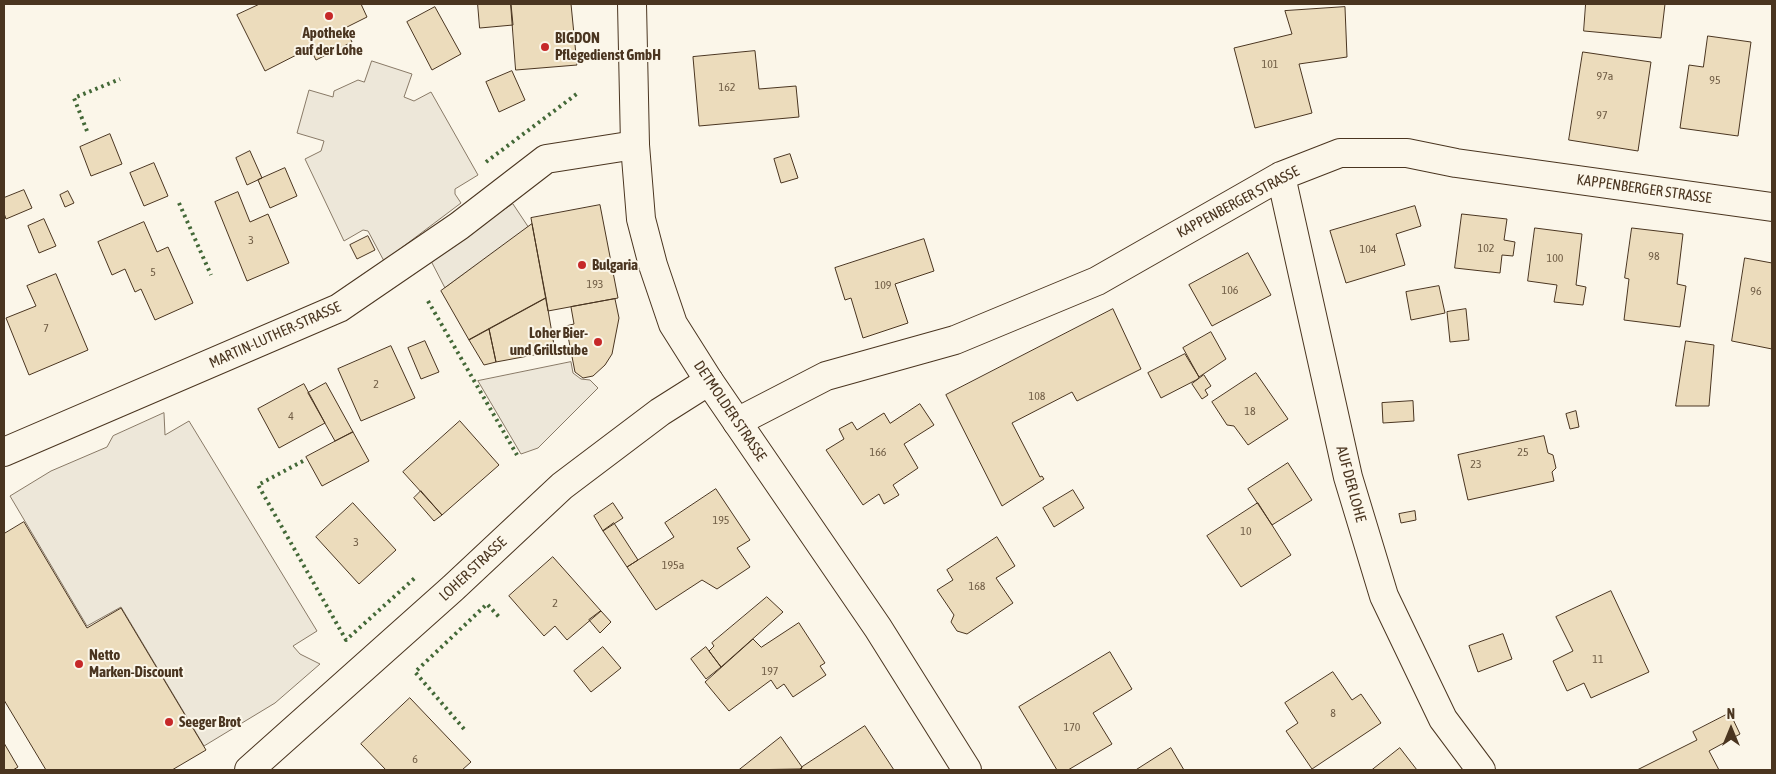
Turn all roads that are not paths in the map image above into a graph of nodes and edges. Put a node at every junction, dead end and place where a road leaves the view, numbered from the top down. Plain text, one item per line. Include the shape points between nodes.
1 (632, 4) edge
2 (635, 145) junction
3 (1281, 176) junction
4 (1772, 207) edge
5 (709, 381) junction
6 (737, 422) junction
7 (4, 452) edge
8 (248, 770) edge
9 (967, 770) edge
10 (1481, 770) edge

1 - 2 street, DETMOLDER STRASSE
2 - 5 street, DETMOLDER STRASSE via 641,219 653,265 673,324
2 - 7 street, MARTIN-LUTHER-STRASSE via 546,159 459,226 339,308
3 - 4 street, KAPPENBERGER STRASSE via 1340,153 1407,153 1456,163
3 - 6 street, KAPPENBERGER STRASSE via 1097,281 955,340 826,376
3 - 10 street, AUF DER LOHE via 1348,477 1384,596 1444,719
5 - 6 street, DETMOLDER STRASSE
5 - 8 street, LOHER STRASSE via 660,412 562,486 453,588
6 - 9 street, DETMOLDER STRASSE via 878,628

